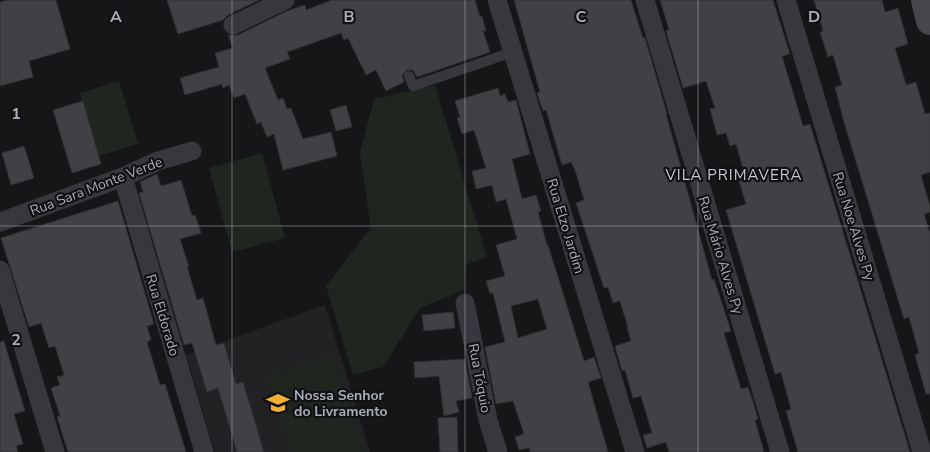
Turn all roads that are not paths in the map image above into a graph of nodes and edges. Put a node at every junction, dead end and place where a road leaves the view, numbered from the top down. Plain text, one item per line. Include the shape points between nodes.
1 (285, 0) edge
2 (497, 0) edge
3 (645, 0) edge
4 (786, 0) edge
5 (926, 0) edge
6 (930, 21) edge
7 (233, 25) dead end
8 (513, 52) junction
9 (408, 76) dead end
10 (192, 151) dead end
11 (123, 178) junction
12 (0, 222) edge
13 (0, 270) edge
14 (465, 303) dead end
15 (55, 452) edge
16 (204, 452) edge
17 (498, 452) edge
18 (635, 452) edge
19 (780, 452) edge
20 (922, 452) edge

1 - 7 street
2 - 8 street, Rua Elzo Jardim
3 - 19 street, Rua Mário Alves Py
4 - 20 street, Rua Noe Alves Py
5 - 6 main road
8 - 9 lane via 413,86
8 - 18 street, Rua Elzo Jardim
10 - 11 street, Rua Sara Monte Verde
11 - 12 street, Rua Sara Monte Verde
11 - 16 street, Rua Eldorado
13 - 15 street
14 - 17 street, Rua Tóquio via 488,420

